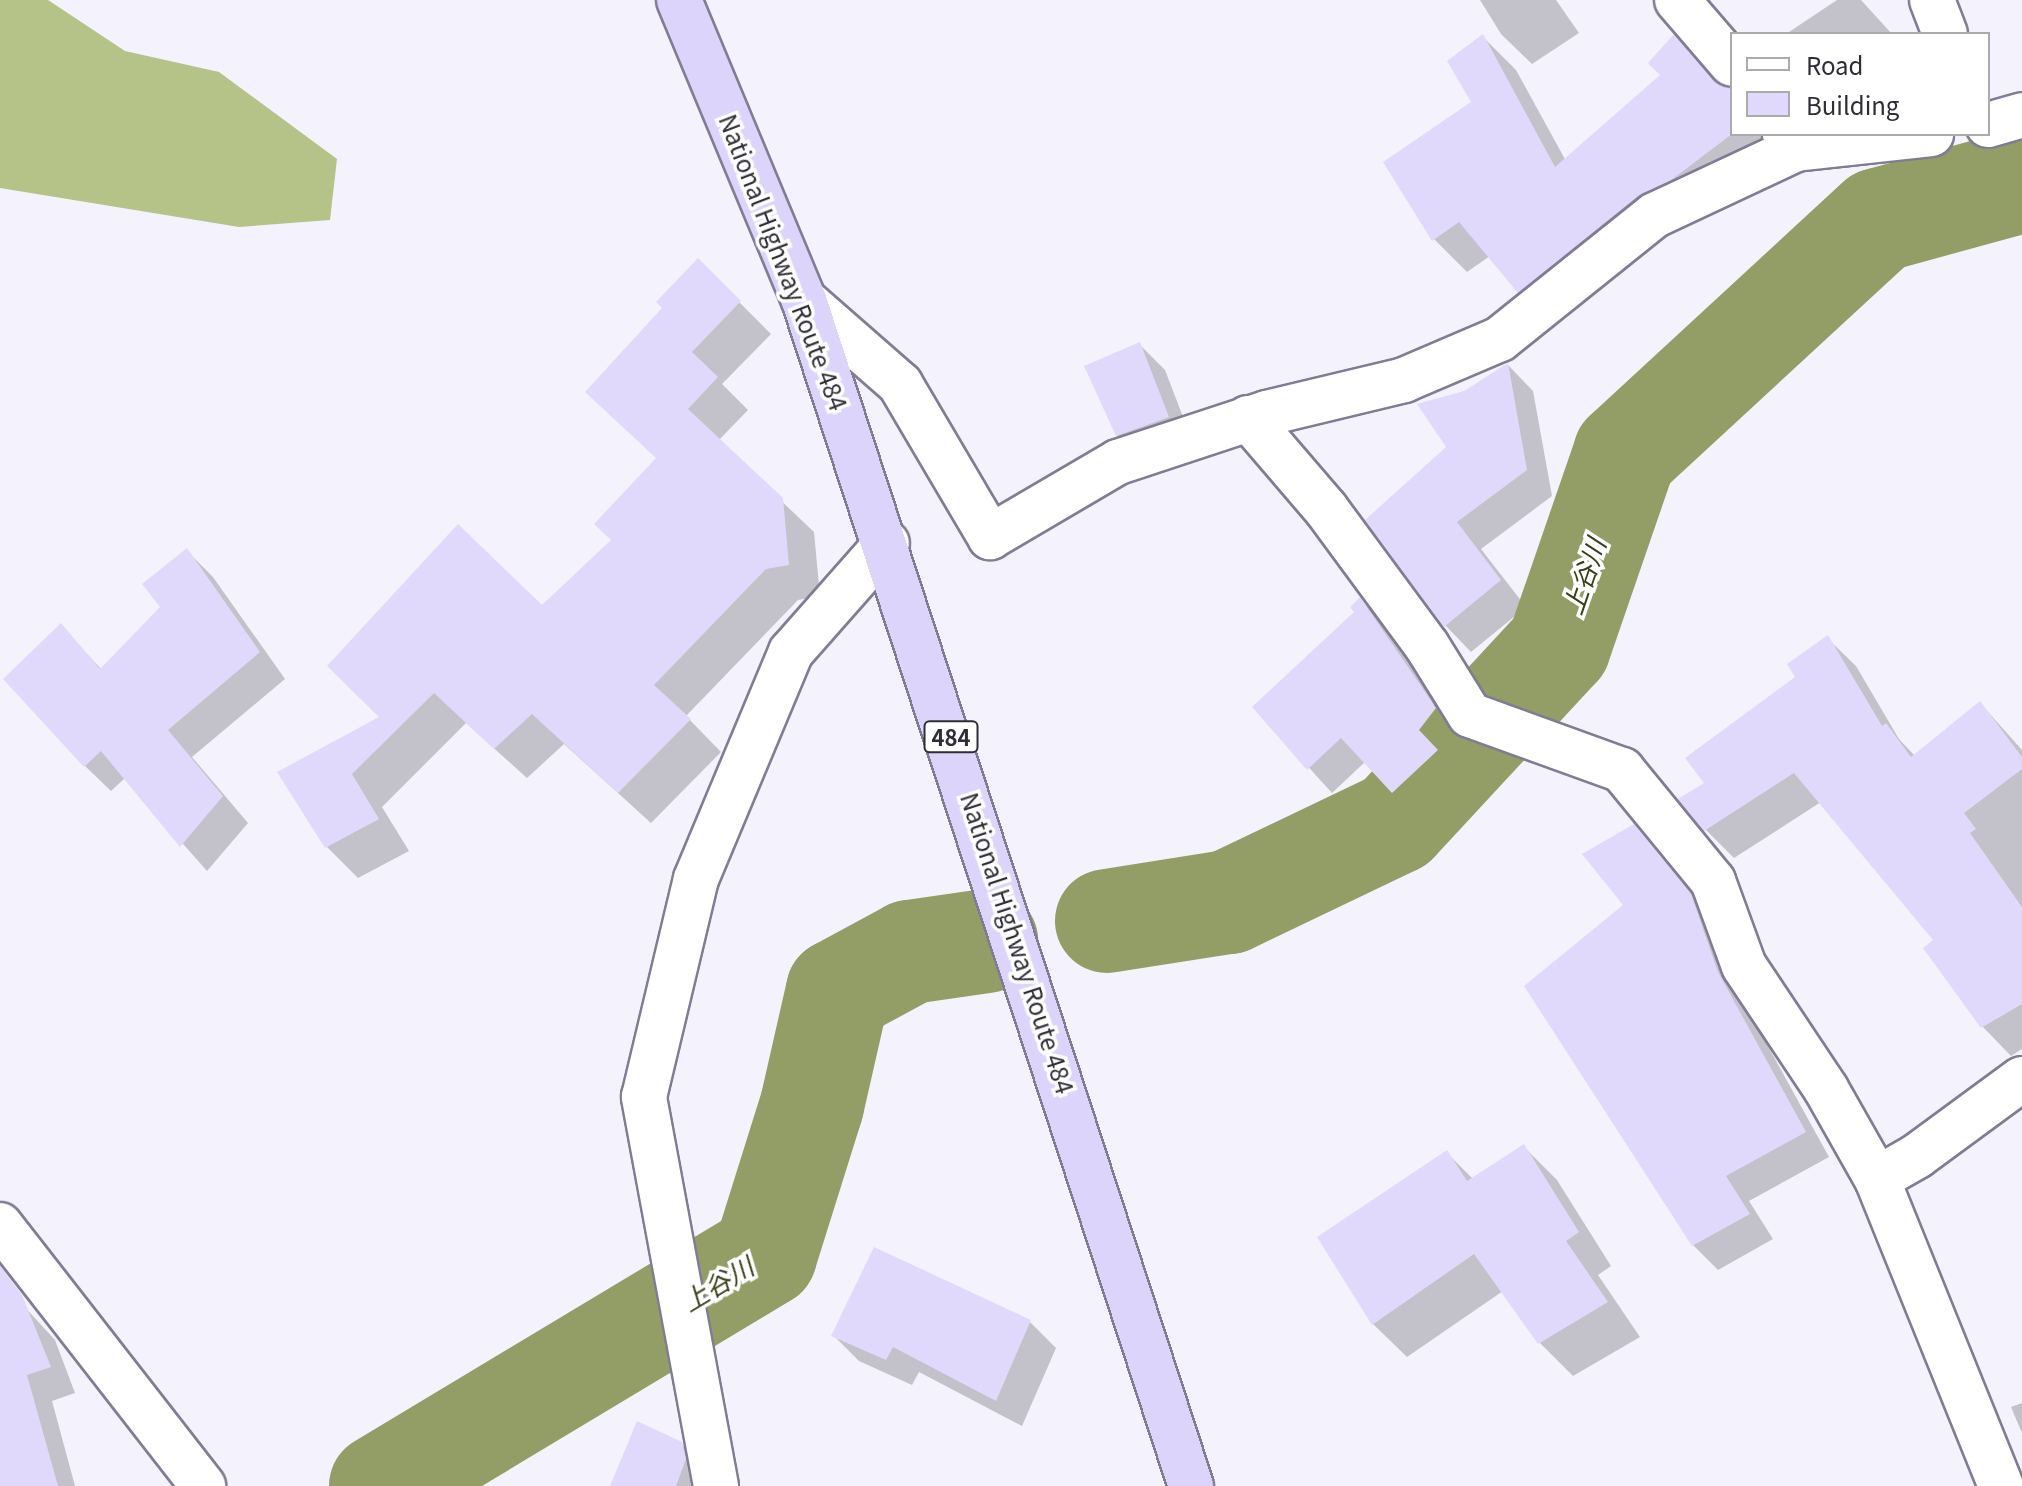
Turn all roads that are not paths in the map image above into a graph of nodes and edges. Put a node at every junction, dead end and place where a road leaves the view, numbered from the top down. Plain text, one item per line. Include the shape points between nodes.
1 (679, 0) edge
2 (1677, 0) edge
3 (1932, 0) edge
4 (1944, 32) edge
5 (1730, 62) edge
6 (2022, 115) edge
7 (1990, 124) edge
8 (1896, 136) edge
9 (1790, 142) edge
10 (804, 300) junction
11 (1248, 418) junction
12 (887, 543) junction
13 (2022, 1079) edge
14 (1877, 1179) junction
15 (0, 1225) edge
16 (203, 1486) edge
17 (716, 1486) edge
18 (1191, 1486) edge
19 (2001, 1486) edge

1 - 10 highway, National Highway Route 484 / 484
2 - 5 street
3 - 4 street
6 - 7 street
8 - 9 street
9 - 11 street via 1655,215 1500,339 1404,380
10 - 11 street via 900,384 990,537 1118,462
10 - 12 highway, National Highway Route 484 / 484
11 - 14 street via 1326,509 1427,646 1470,715 1622,770 1713,881 1744,966 1826,1089
12 - 17 street via 791,652 696,879 644,1097
12 - 18 highway, National Highway Route 484 / 484
13 - 14 street
14 - 19 street
15 - 16 street

